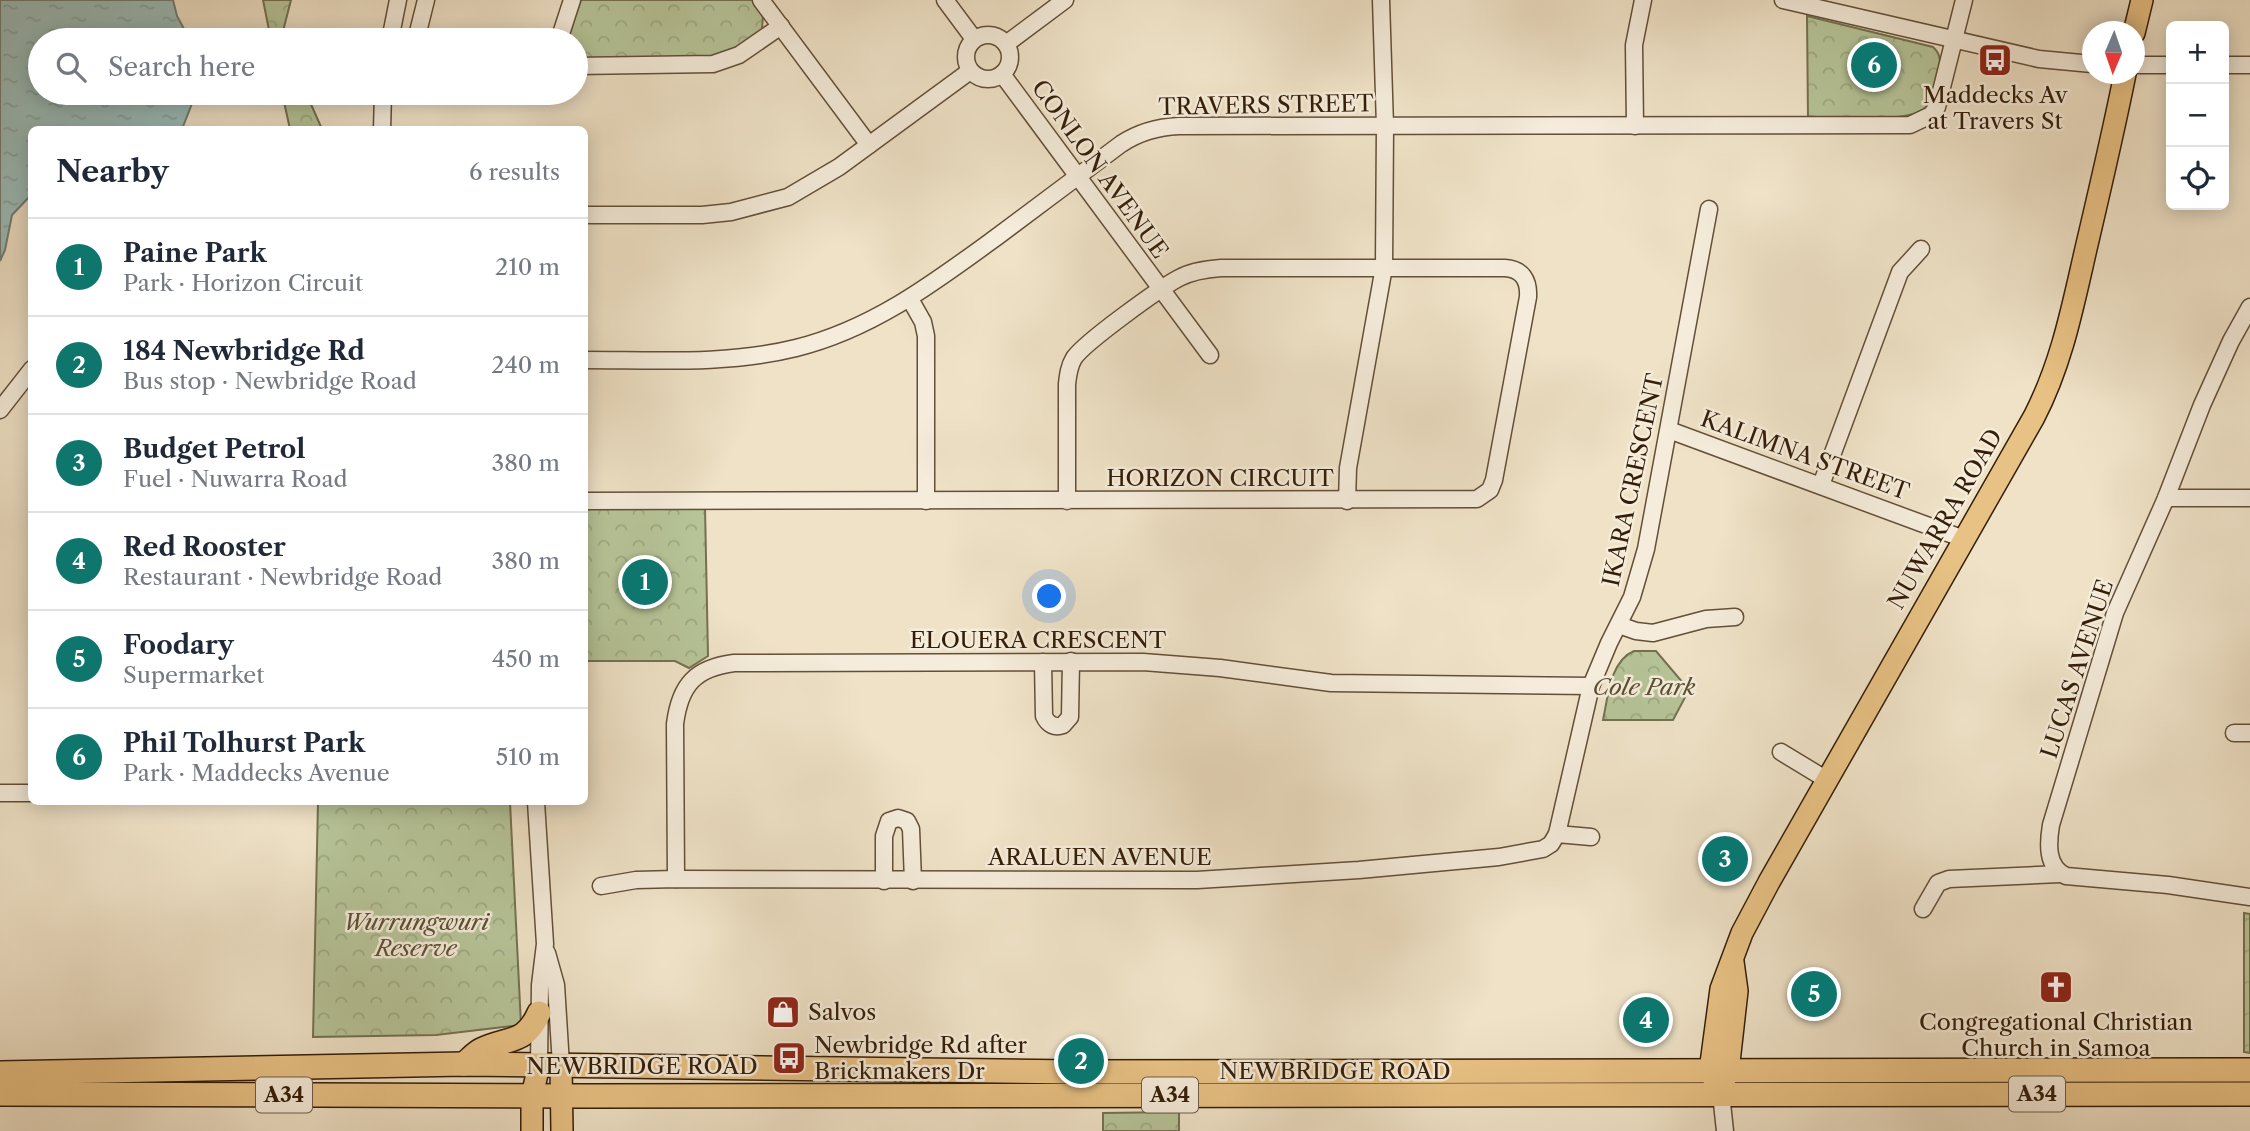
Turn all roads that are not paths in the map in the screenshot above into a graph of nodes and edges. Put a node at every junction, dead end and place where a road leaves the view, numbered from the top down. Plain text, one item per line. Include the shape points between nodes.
1 (398, 0) edge
2 (426, 0) edge
3 (572, 0) edge
4 (761, 0) edge
5 (944, 0) edge
6 (1065, 0) edge
7 (1381, 0) edge
8 (1643, 0) edge
9 (1783, 0) edge
10 (1964, 0) edge
11 (2142, 0) edge
12 (2137, 21) edge
13 (780, 26) junction
14 (392, 28) edge
15 (419, 28) edge
16 (563, 28) edge
17 (974, 39) junction
18 (1955, 39) junction
19 (1006, 44) junction
20 (2082, 63) edge
21 (2145, 65) edge
22 (2166, 65) edge
23 (2229, 65) edge
24 (2250, 65) edge
25 (588, 66) edge
26 (970, 71) junction
27 (1002, 74) junction
28 (2123, 84) edge
29 (383, 105) edge
30 (382, 126) edge
31 (1385, 126) junction
32 (1635, 126) junction
33 (869, 145) junction
34 (1077, 177) junction
35 (1709, 209) dead end
36 (588, 215) edge
37 (1921, 249) dead end
38 (1384, 267) junction
39 (1161, 290) junction
40 (910, 299) junction
41 (2250, 307) edge
42 (1210, 355) dead end
43 (588, 360) edge
44 (28, 374) edge
45 (0, 410) edge
46 (1669, 430) junction
47 (1821, 485) junction
48 (2166, 498) junction
49 (2250, 498) edge
50 (588, 501) edge
51 (926, 501) junction
52 (1067, 501) junction
53 (1347, 501) junction
54 (1964, 539) junction
55 (1735, 617) dead end
56 (1619, 625) junction
57 (1043, 662) junction
58 (1071, 662) junction
59 (1591, 686) junction
60 (1781, 752) dead end
61 (1826, 780) junction
62 (0, 793) edge
63 (28, 793) edge
64 (536, 805) edge
65 (1557, 834) junction
66 (1591, 837) dead end
67 (2060, 874) junction
68 (676, 879) junction
69 (884, 881) junction
70 (913, 881) junction
71 (601, 886) dead end
72 (2250, 897) edge
73 (1923, 909) dead end
74 (545, 944) junction
75 (539, 1013) junction
76 (464, 1065) junction
77 (550, 1065) junction
78 (2250, 1070) edge
79 (1719, 1071) junction
80 (0, 1073) edge
81 (0, 1094) edge
82 (1721, 1094) junction
83 (2250, 1094) edge
84 (532, 1096) junction
85 (562, 1096) junction
86 (531, 1131) edge
87 (562, 1131) edge
88 (1725, 1131) edge

1 - 14 street
2 - 15 street
3 - 16 street
4 - 13 street
5 - 17 street
6 - 19 street
7 - 31 street
8 - 32 street via 1634,45
9 - 18 street
10 - 18 street, TRAVERS STREET
11 - 12 main road
13 - 25 street via 739,55 713,64
13 - 33 street
17 - 19 street via 994,36
17 - 26 street via 966,51
18 - 20 street
18 - 32 street, TRAVERS STREET via 1937,107 1910,125
19 - 27 street via 1010,57
21 - 22 street
23 - 24 street
26 - 27 street via 982,79
26 - 33 street
27 - 34 street, CONLON AVENUE
28 - 54 main road, NUWARRA ROAD via 2055,372
29 - 30 street
31 - 32 street, TRAVERS STREET
31 - 34 street, TRAVERS STREET via 1165,127 1134,135
31 - 38 street
33 - 36 street via 815,183 760,206 702,215
34 - 39 street, CONLON AVENUE
34 - 40 street, TRAVERS STREET
35 - 46 street, IKARA CRESCENT
37 - 47 street via 1900,272
38 - 39 street via 1207,269
38 - 53 street via 1348,468
38 - 53 street, HORIZON CIRCUIT via 1512,268 1525,278 1528,297 1490,491 1471,500
39 - 42 street, CONLON AVENUE
39 - 52 street via 1074,357 1067,384
40 - 43 street, TRAVERS STREET via 851,330 772,353 703,360
40 - 51 street via 926,336
41 - 48 street, LUCAS AVENUE via 2202,405
44 - 45 street
46 - 47 street, KALIMNA STREET
46 - 56 street, IKARA CRESCENT via 1641,572
47 - 54 street, KALIMNA STREET
48 - 49 street
48 - 67 street, LUCAS AVENUE via 2115,613 2051,825 2048,843
50 - 51 street, HORIZON CIRCUIT
51 - 52 street, HORIZON CIRCUIT
52 - 53 street, HORIZON CIRCUIT
54 - 61 main road, NUWARRA ROAD
55 - 56 street via 1706,619 1653,633
56 - 59 street, IKARA CRESCENT
57 - 58 street, ELOUERA CRESCENT
57 - 58 street via 1044,716 1059,727 1070,717
57 - 68 street, ELOUERA CRESCENT via 734,663 706,669 687,685 676,716
58 - 59 street, ELOUERA CRESCENT via 1182,663 1369,685
59 - 65 street, IKARA CRESCENT
60 - 61 street
61 - 79 main road, NUWARRA ROAD via 1742,933 1733,961 1737,991
62 - 63 street
64 - 74 street
65 - 66 street
65 - 70 street, ARALUEN AVENUE via 1548,847 1499,857 1297,875
67 - 72 street
67 - 73 street via 1948,878 1938,883
68 - 69 street, ARALUEN AVENUE
68 - 71 street, ARALUEN AVENUE
69 - 70 street, ARALUEN AVENUE
69 - 70 street via 885,831 889,821 898,818 907,821 911,829
74 - 75 street
74 - 77 street via 556,985
75 - 76 highway via 523,1036 480,1051
75 - 77 street
76 - 77 highway, NEWBRIDGE ROAD / A34
76 - 80 highway, NEWBRIDGE ROAD / A34
77 - 79 highway, NEWBRIDGE ROAD / A34 via 1074,1072
77 - 84 main road
77 - 85 main road
78 - 79 highway, NEWBRIDGE ROAD / A34
79 - 82 main road, NUWARRA ROAD
81 - 84 highway, NEWBRIDGE ROAD / A34
82 - 83 highway, NEWBRIDGE ROAD / A34
82 - 85 highway, NEWBRIDGE ROAD / A34
82 - 88 street, NUWARRA ROAD
84 - 85 highway, NEWBRIDGE ROAD / A34
84 - 86 main road
85 - 87 main road

